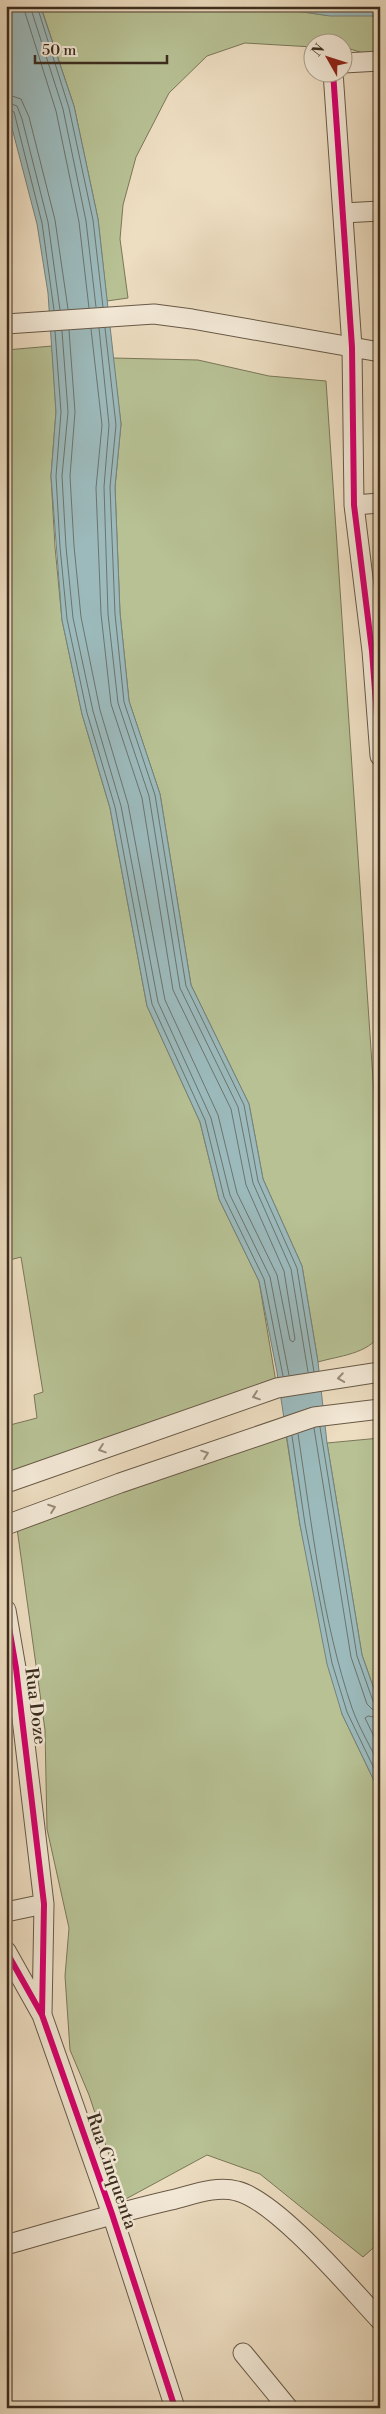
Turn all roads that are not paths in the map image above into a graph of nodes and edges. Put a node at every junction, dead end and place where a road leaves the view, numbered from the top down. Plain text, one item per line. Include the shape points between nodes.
1 (380, 61) edge
2 (354, 62) edge
3 (334, 82) edge
4 (380, 211) edge
5 (343, 213) junction
6 (6, 324) edge
7 (352, 347) junction
8 (380, 352) edge
9 (380, 504) edge
10 (354, 505) junction
11 (376, 650) edge
12 (380, 756) edge
13 (380, 1372) edge
14 (380, 1409) edge
15 (6, 1482) edge
16 (6, 1525) edge
17 (6, 1610) edge
18 (44, 1904) junction
19 (6, 1912) edge
20 (6, 1950) edge
21 (42, 2015) junction
22 (112, 2214) junction
23 (6, 2245) edge
24 (380, 2320) edge
25 (243, 2354) dead end
26 (175, 2408) edge
27 (288, 2408) edge

1 - 2 street
3 - 5 street
4 - 5 street
5 - 7 street
6 - 7 street via 154,314
7 - 8 street
7 - 10 street
9 - 10 street
10 - 11 street
11 - 12 street
13 -> 15 street via 277,1388
16 -> 14 street via 314,1418
17 - 18 street, Rua Doze via 18,1677
18 - 19 street
18 - 21 street, Rua Doze
20 - 21 street, Rua Cinquenta
21 - 22 street, Rua Cinquenta
22 - 23 street
22 - 24 street via 217,2189 244,2194 266,2206 308,2244
22 - 26 street, Rua Cinquenta
25 - 27 street

